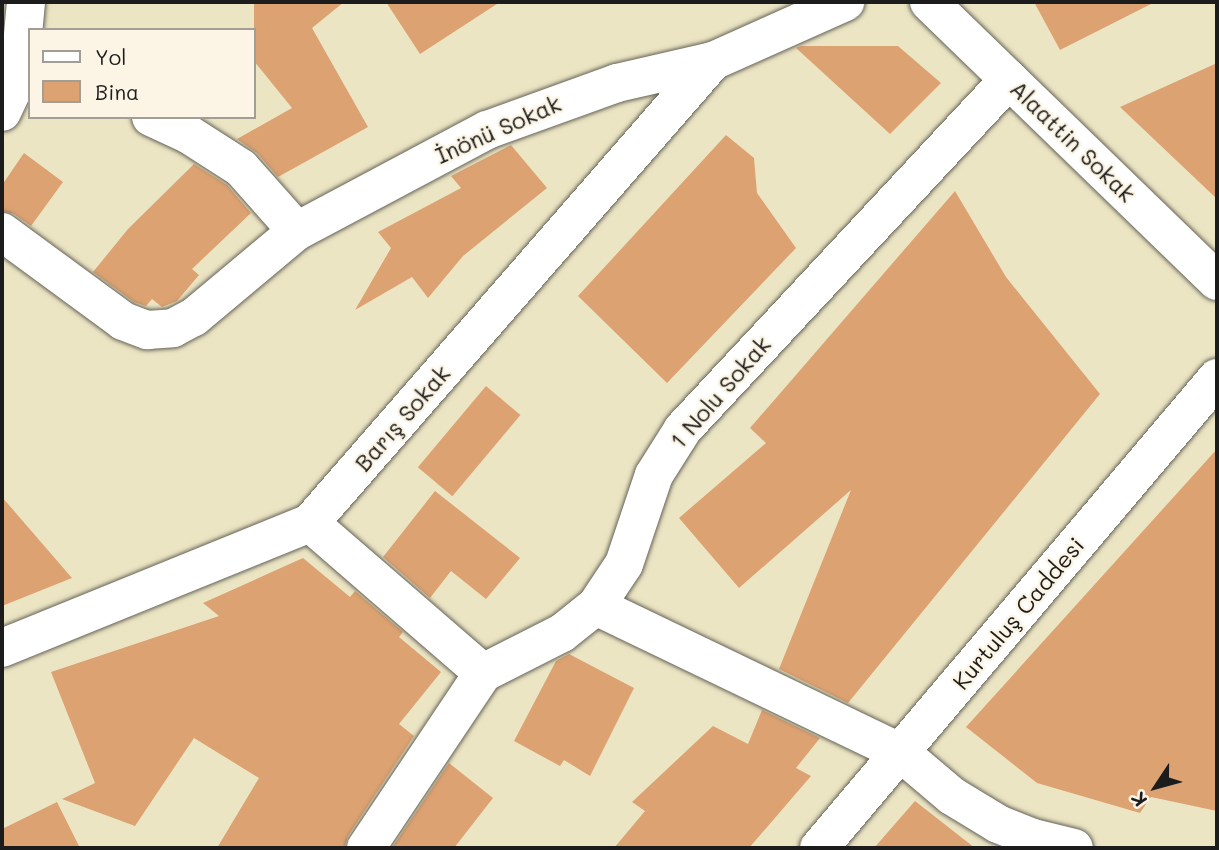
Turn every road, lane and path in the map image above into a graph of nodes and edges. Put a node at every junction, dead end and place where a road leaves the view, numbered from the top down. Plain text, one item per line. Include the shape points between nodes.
1 (26, 2) edge
2 (845, 2) edge
3 (929, 2) edge
4 (713, 61) junction
5 (1009, 79) junction
6 (15, 94) edge
7 (155, 119) edge
8 (297, 231) junction
9 (2, 232) edge
10 (1217, 281) edge
11 (1217, 378) edge
12 (310, 523) junction
13 (596, 607) junction
14 (2, 648) edge
15 (483, 673) junction
16 (900, 752) junction
17 (366, 848) edge
18 (820, 848) edge
19 (1074, 848) edge

1 - 6 street
2 - 4 street
3 - 5 street, Alaattin Sokak
4 - 8 street, İnönü Sokak via 617,83 524,114 452,147
4 - 12 street, Barış Sokak
5 - 10 street, Alaattin Sokak
5 - 13 street, 1 Nolu Sokak via 683,429 654,475 624,564
7 - 8 street via 242,168
8 - 9 street, İnönü Sokak via 194,317 161,330 123,321
11 - 16 street, Kurtuluş Caddesi
12 - 14 street, Barış Sokak
12 - 15 street
13 - 15 street, 1 Nolu Sokak via 562,633
13 - 16 street
15 - 17 street, 1 Nolu Sokak
16 - 18 street, Kurtuluş Caddesi
16 - 19 street via 952,796 998,824

